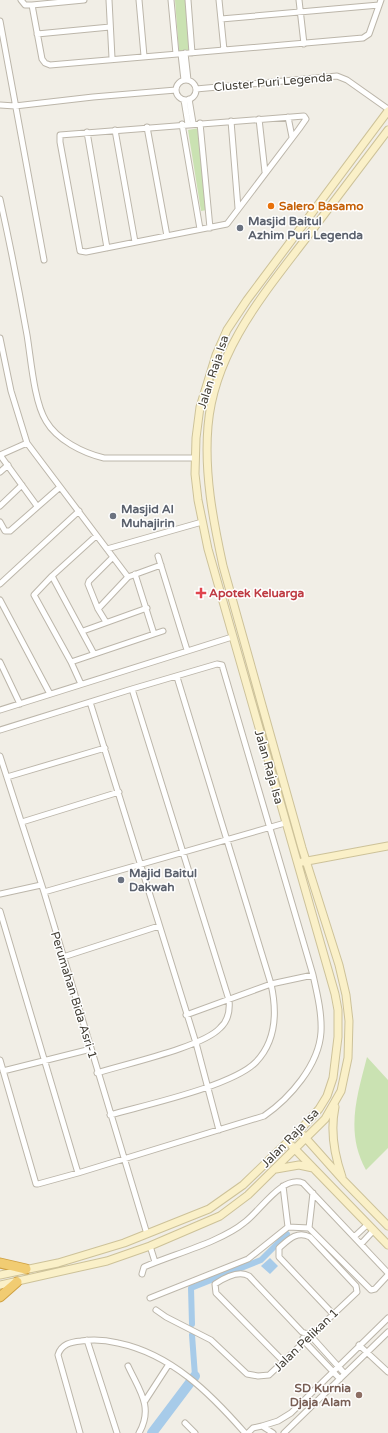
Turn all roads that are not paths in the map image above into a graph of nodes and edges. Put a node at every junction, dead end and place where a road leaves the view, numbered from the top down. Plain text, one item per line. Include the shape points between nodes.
1 (21, 0) edge
2 (84, 0) edge
3 (109, 0) edge
4 (139, 0) edge
5 (171, 0) edge
6 (188, 0) edge
7 (219, 0) edge
8 (299, 0) edge
9 (380, 3) edge
10 (32, 5) junction
11 (300, 12) junction
12 (221, 19) junction
13 (0, 21) edge
14 (110, 27) junction
15 (37, 34) junction
16 (304, 44) junction
17 (224, 50) junction
18 (192, 53) junction
19 (181, 54) junction
20 (144, 56) junction
21 (112, 58) junction
22 (186, 80) junction
23 (196, 89) junction
24 (176, 90) junction
25 (187, 99) junction
26 (0, 105) edge
27 (15, 106) junction
28 (388, 110) edge
29 (288, 117) junction
30 (259, 119) junction
31 (231, 121) junction
32 (200, 123) junction
33 (188, 124) junction
34 (147, 127) junction
35 (115, 130) junction
36 (388, 130) edge
37 (87, 132) junction
38 (292, 137) junction
39 (265, 172) junction
40 (0, 199) edge
41 (238, 208) junction
42 (210, 228) junction
43 (200, 229) junction
44 (167, 236) junction
45 (135, 242) junction
46 (107, 248) junction
47 (44, 260) dead end
48 (0, 338) edge
49 (1, 351) edge
50 (206, 387) junction
51 (215, 390) junction
52 (27, 443) junction
53 (0, 455) edge
54 (195, 458) junction
55 (8, 465) junction
56 (0, 472) edge
57 (22, 485) junction
58 (60, 487) junction
59 (0, 506) edge
60 (38, 506) junction
61 (79, 511) junction
62 (0, 522) edge
63 (202, 522) junction
64 (96, 536) junction
65 (107, 549) junction
66 (158, 556) dead end
67 (113, 557) junction
68 (160, 565) junction
69 (135, 574) junction
70 (52, 576) junction
71 (128, 577) junction
72 (0, 584) edge
73 (0, 600) edge
74 (147, 608) junction
75 (98, 609) junction
76 (106, 622) junction
77 (83, 631) junction
78 (164, 631) dead end
79 (154, 634) junction
80 (232, 637) junction
81 (187, 650) junction
82 (94, 654) junction
83 (0, 662) edge
84 (71, 662) junction
85 (177, 677) junction
86 (81, 684) junction
87 (132, 689) junction
88 (50, 694) junction
89 (90, 702) junction
90 (20, 704) junction
91 (0, 710) edge
92 (0, 730) edge
93 (105, 748) junction
94 (0, 756) edge
95 (7, 777) junction
96 (119, 792) junction
97 (22, 822) junction
98 (285, 823) junction
99 (271, 826) junction
100 (226, 840) junction
101 (388, 846) edge
102 (183, 852) junction
103 (306, 861) junction
104 (297, 863) junction
105 (141, 864) junction
106 (41, 885) junction
107 (44, 892) junction
108 (0, 894) edge
109 (0, 911) edge
110 (158, 926) junction
111 (63, 957) junction
112 (313, 974) junction
113 (271, 984) junction
114 (230, 1000) junction
115 (186, 1015) junction
116 (196, 1043) junction
117 (91, 1049) junction
118 (0, 1060) edge
119 (46, 1061) junction
120 (3, 1071) junction
121 (98, 1073) junction
122 (208, 1086) junction
123 (336, 1103) junction
124 (110, 1115) junction
125 (219, 1130) junction
126 (299, 1131) junction
127 (306, 1138) junction
128 (287, 1142) junction
129 (295, 1150) junction
130 (123, 1159) junction
131 (313, 1168) junction
132 (274, 1170) junction
133 (78, 1173) junction
134 (344, 1181) junction
135 (283, 1186) junction
136 (313, 1193) junction
137 (368, 1224) junction
138 (388, 1226) edge
139 (288, 1227) junction
140 (309, 1228) junction
141 (374, 1230) junction
142 (147, 1234) junction
143 (354, 1238) junction
144 (361, 1244) junction
145 (388, 1245) edge
146 (150, 1246) junction
147 (155, 1262) junction
148 (0, 1263) edge
149 (26, 1269) junction
150 (142, 1274) dead end
151 (388, 1274) edge
152 (0, 1275) edge
153 (18, 1282) junction
154 (0, 1285) edge
155 (0, 1297) edge
156 (150, 1298) dead end
157 (156, 1310) dead end
158 (333, 1314) junction
159 (388, 1318) edge
160 (302, 1332) junction
161 (388, 1332) edge
162 (310, 1335) junction
163 (87, 1340) junction
164 (304, 1341) junction
165 (359, 1345) junction
166 (366, 1353) junction
167 (283, 1361) junction
168 (169, 1364) junction
169 (128, 1366) dead end
170 (339, 1367) junction
171 (334, 1372) junction
172 (388, 1372) edge
173 (345, 1374) junction
174 (340, 1379) junction
175 (145, 1401) junction
176 (185, 1424) dead end
177 (262, 1426) junction
178 (80, 1433) edge
179 (117, 1433) edge
180 (139, 1433) edge
181 (195, 1433) edge
182 (245, 1433) edge
183 (248, 1433) edge
184 (273, 1433) edge
185 (284, 1433) edge

1 - 10 street via 25,5
2 - 10 street
3 - 14 street
4 - 20 street
5 - 19 street
6 - 18 street
7 - 12 street
8 - 11 street
9 - 11 street
9 - 16 street via 366,38
10 - 15 street
11 - 12 street
11 - 16 street
12 - 17 street
13 - 27 street
14 - 15 street
14 - 21 street
15 - 21 street via 42,59 47,64
16 - 17 street
17 - 18 street
18 - 19 street
19 - 20 street
19 - 22 street
20 - 21 street
22 - 23 street via 193,83
22 - 24 street via 177,85
23 - 25 street via 195,94
23 - 28 street, Cluster Puri Legenda via 337,76 347,80
24 - 25 street via 177,94
24 - 27 street
25 - 33 street
26 - 27 street
27 - 47 street
28 - 50 main road, Jalan Raja Isa via 278,256 227,330
29 - 30 street
29 - 38 street
29 - 38 street via 306,118
30 - 31 street
30 - 39 street
31 - 32 street
31 - 41 street
32 - 33 street
32 - 42 street
33 - 34 street
33 - 43 street
34 - 35 street
34 - 44 street
35 - 37 street
35 - 45 street
36 - 51 main road, Jalan Raja Isa via 250,312 226,357
37 - 46 street
37 - 46 street via 60,135 60,142 79,249 83,252
38 - 39 street
39 - 41 street
40 - 54 street via 38,397 46,421 64,439 93,455 104,458
41 - 42 street via 227,224
42 - 43 street
43 - 44 street
44 - 45 street
45 - 46 street
48 - 49 street
49 - 52 street
50 - 51 main road
50 - 54 main road, Jalan Raja Isa via 197,424
51 - 103 main road, Jalan Raja Isa via 208,425 207,455 214,525 223,566
52 - 53 street
52 - 58 street
53 - 55 street
54 - 63 main road, Jalan Raja Isa
55 - 56 street
55 - 57 street
57 - 59 street
57 - 60 street
58 - 60 street
58 - 61 street
60 - 62 street via 10,531 5,531
61 - 64 street
61 - 72 street
63 - 65 street
63 - 80 main road, Jalan Raja Isa
64 - 65 street
64 - 70 street
65 - 67 street
66 - 68 street
67 - 71 street
67 - 75 street via 88,583
68 - 69 street
68 - 81 street
69 - 71 street
69 - 74 street
70 - 77 street
70 - 84 street via 35,596
71 - 75 street
73 - 88 street
74 - 76 street
74 - 79 street
75 - 76 street
76 - 77 street
77 - 82 street
78 - 79 street
79 - 82 street
80 - 81 street
80 - 98 main road, Jalan Raja Isa
81 - 86 street
82 - 84 street
83 - 90 street
84 - 86 street
85 - 87 street
85 - 99 street via 217,664 223,666
85 - 100 street
86 - 88 street
87 - 89 street
87 - 102 street
88 - 90 street
89 - 92 street
89 - 93 street
90 - 91 street
93 - 95 street
93 - 96 street
94 - 95 street, Perumahan Bida Asri-1
95 - 97 street, Perumahan Bida Asri-1
96 - 97 street
96 - 105 street
97 - 106 street, Perumahan Bida Asri-1
98 - 99 street
98 - 104 main road, Jalan Raja Isa
99 - 100 street
99 - 112 street
100 - 102 street
100 - 113 street
101 - 103 main road
102 - 105 street
102 - 114 street
103 - 104 main road
103 - 123 main road, Jalan Raja Isa via 339,965 347,1006 348,1058
104 - 126 main road, Jalan Raja Isa via 338,1010 333,1078 319,1109
105 - 107 street
105 - 110 street
106 - 107 street, Perumahan Bida Asri-1
106 - 108 street
107 - 111 street, Perumahan Bida Asri-1
109 - 119 street
110 - 111 street
110 - 115 street
111 - 117 street, Perumahan Bida Asri-1
112 - 113 street
112 - 125 street via 321,1032 319,1044 305,1073 279,1105 268,1113 257,1119
113 - 114 street
113 - 122 street via 274,1026 270,1041 247,1070
114 - 115 street
114 - 116 street via 228,1014 221,1028
115 - 116 street
116 - 121 street
116 - 122 street
117 - 119 street
117 - 121 street, Perumahan Bida Asri-1
118 - 120 street
119 - 120 street
119 - 133 street
120 - 133 street via 36,1184
121 - 124 street, Perumahan Bida Asri-1
122 - 124 street
122 - 125 street
123 - 127 main road, Jalan Raja Isa via 326,1119
123 - 134 main road via 333,1142
124 - 130 street, Perumahan Bida Asri-1
125 - 130 street
126 - 127 main road
126 - 128 main road, Jalan Raja Isa
127 - 129 main road, Jalan Raja Isa
127 - 134 main road
128 - 129 main road
128 - 142 main road, Jalan Raja Isa via 230,1196 208,1209
129 - 131 main road
129 - 132 main road, Jalan Raja Isa
130 - 133 street
130 - 142 street, Perumahan Bida Asri-1
131 - 132 main road via 299,1165
131 - 137 main road
132 - 146 main road, Jalan Raja Isa via 248,1195 220,1216
134 - 138 main road
135 - 136 street via 299,1181
135 - 139 street
135 - 147 street via 239,1227
136 - 140 street
136 - 143 street
137 - 141 main road
137 - 143 street
139 - 140 street
139 - 156 street via 248,1259
140 - 151 street via 371,1290 375,1289
141 - 144 street
141 - 145 main road
142 - 149 main road, Jalan Raja Isa via 76,1258
143 - 144 street
144 - 151 street
146 - 147 street
146 - 153 main road, Jalan Raja Isa via 79,1269
147 - 150 street via 143,1268
148 - 149 highway
149 - 152 main road, Jalan Raja Isa
153 - 154 main road, Jalan Raja Isa
153 - 155 highway
157 - 167 street, Jalan Pelikan 1 via 211,1340 247,1374 269,1375
158 - 158 street, Jalan Pelikan 1 via 280,1258 278,1250 292,1237 307,1236 356,1286 355,1295
158 - 162 street, Jalan Pelikan 1
159 - 165 street
160 - 162 street
160 - 164 street
160 - 167 street via 245,1273 237,1273 215,1284 216,1293
161 - 166 street
162 - 164 street, Jalan Pelikan 1
162 - 170 street
163 - 168 street via 104,1340 129,1345
163 - 178 street via 72,1342 62,1347 58,1355
163 - 179 street
164 - 167 street, Jalan Pelikan 1
164 - 171 street
165 - 166 street
165 - 170 street
166 - 172 street
166 - 173 street
168 - 175 street
168 - 182 street via 196,1383
169 - 175 street
170 - 171 street
170 - 173 street
171 - 174 street
171 - 177 street via 291,1413
173 - 174 street
174 - 185 street
175 - 180 street via 146,1414
176 - 181 street
177 - 183 street via 253,1428
177 - 184 street

